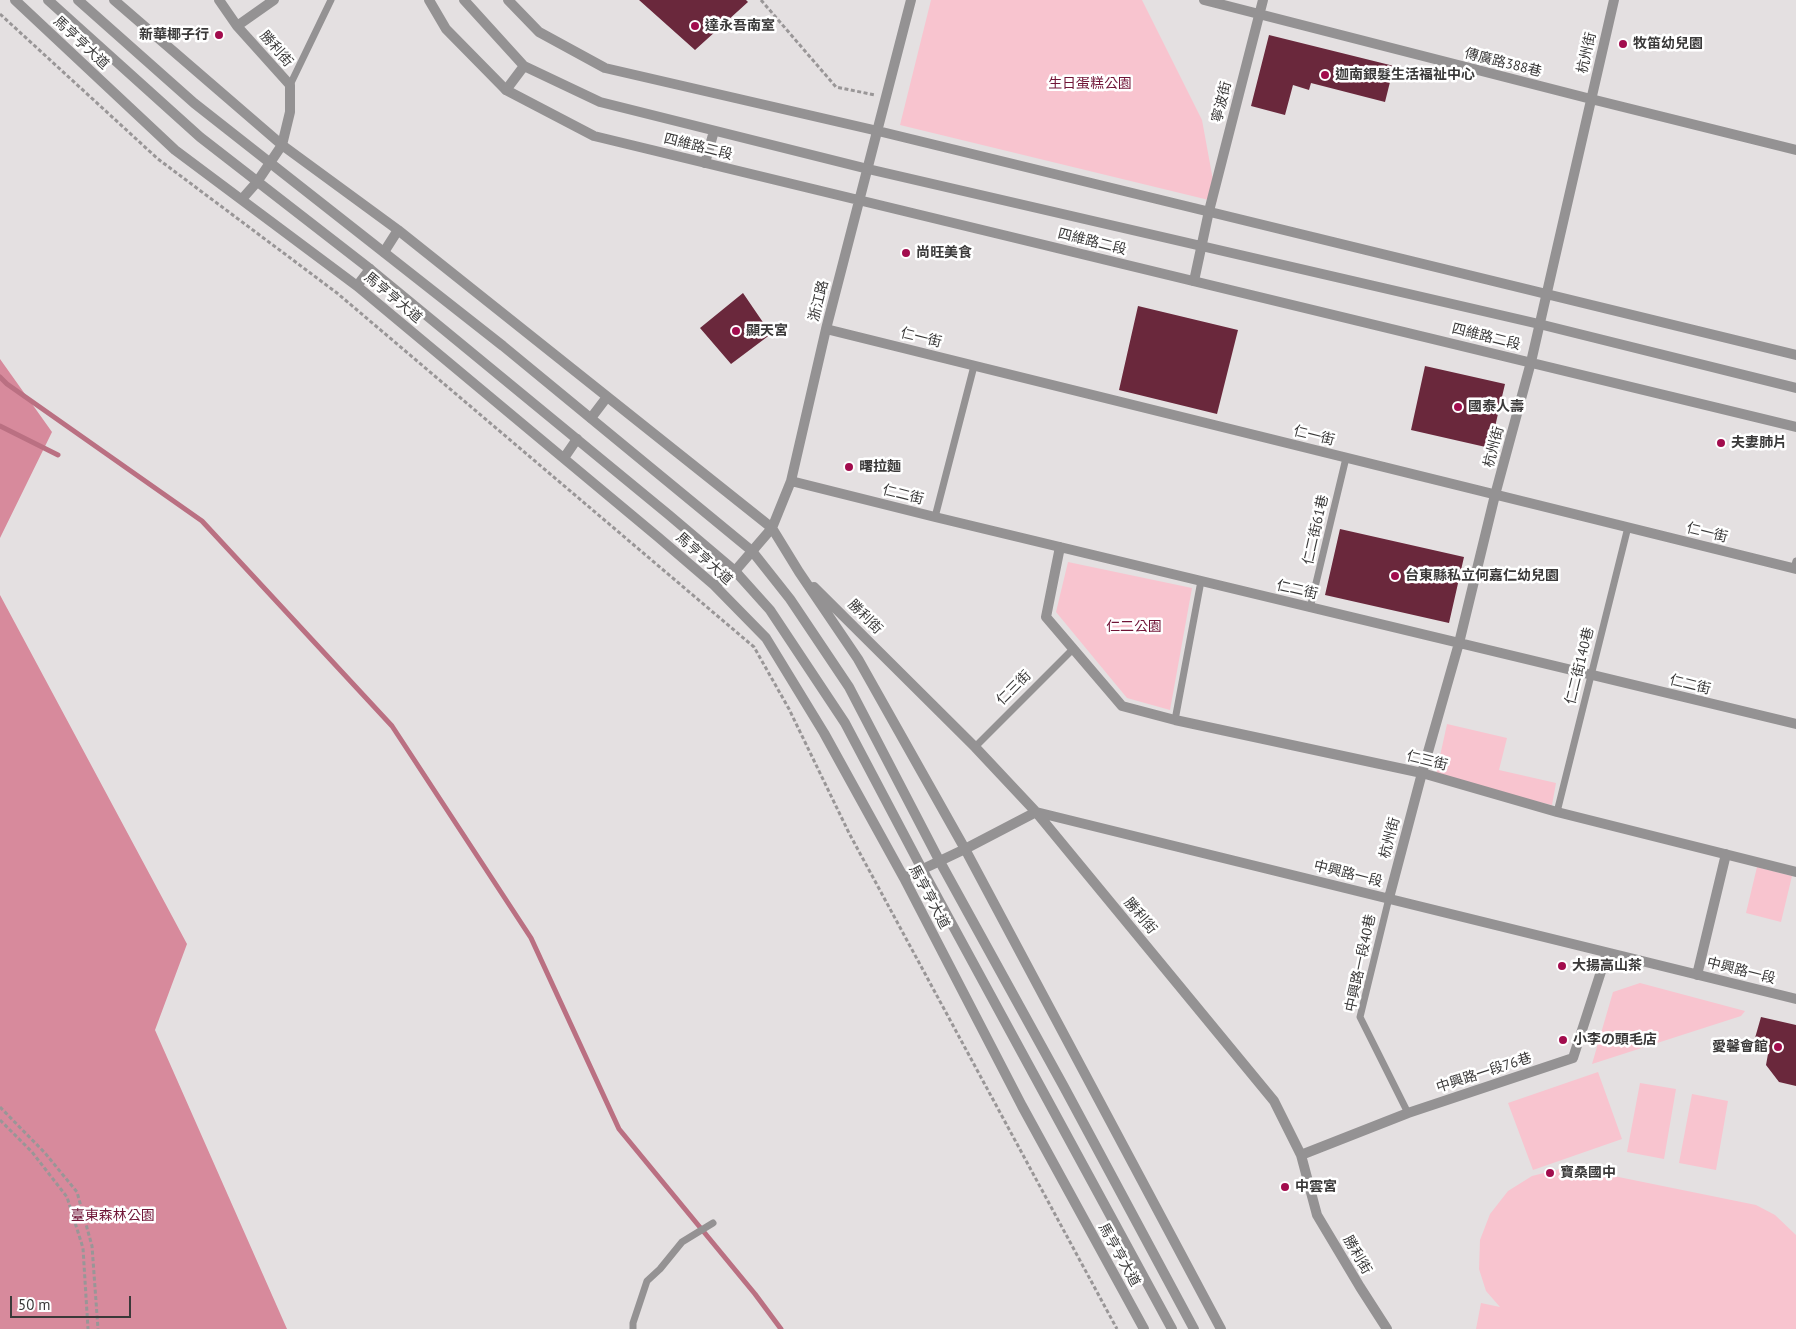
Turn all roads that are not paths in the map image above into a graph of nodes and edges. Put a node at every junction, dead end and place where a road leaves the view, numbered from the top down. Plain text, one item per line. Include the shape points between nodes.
1 (15, 0) edge
2 (48, 0) edge
3 (78, 0) edge
4 (114, 0) edge
5 (219, 0) edge
6 (274, 0) edge
7 (331, 0) edge
8 (429, 0) edge
9 (464, 0) edge
10 (508, 0) edge
11 (911, 0) edge
12 (1204, 0) edge
13 (1263, 0) edge
14 (1614, 0) edge
15 (1259, 14) junction
16 (237, 26) junction
17 (524, 66) junction
18 (290, 85) junction
19 (506, 90) junction
20 (1590, 99) junction
21 (714, 130) junction
22 (878, 131) junction
23 (282, 145) junction
24 (1796, 150) edge
25 (270, 163) junction
26 (705, 163) junction
27 (868, 169) junction
28 (256, 182) junction
29 (242, 199) junction
30 (859, 200) junction
31 (1209, 211) junction
32 (398, 230) junction
33 (1202, 246) junction
34 (384, 252) junction
35 (370, 269) junction
36 (1194, 281) junction
37 (357, 286) junction
38 (1547, 293) junction
39 (1540, 324) junction
40 (826, 329) junction
41 (1796, 355) edge
42 (1531, 362) junction
43 (974, 366) junction
44 (1796, 388) edge
45 (607, 397) junction
46 (591, 418) junction
47 (1796, 427) edge
48 (577, 439) junction
49 (564, 458) junction
50 (1346, 458) junction
51 (791, 481) junction
52 (1495, 495) junction
53 (935, 518) junction
54 (1628, 527) junction
55 (772, 528) junction
56 (1060, 547) junction
57 (752, 551) junction
58 (1795, 566) edge
59 (735, 572) junction
60 (799, 572) junction
61 (1201, 582) junction
62 (714, 585) junction
63 (1310, 608) junction
64 (1459, 643) junction
65 (1073, 649) junction
66 (1591, 675) junction
67 (1175, 720) junction
68 (1796, 724) edge
69 (975, 747) junction
70 (1422, 772) junction
71 (1036, 812) junction
72 (1557, 812) junction
73 (965, 849) junction
74 (1726, 854) junction
75 (939, 860) junction
76 (922, 869) junction
77 (1796, 872) edge
78 (904, 878) junction
79 (1389, 898) junction
80 (1607, 953) junction
81 (1697, 975) junction
82 (1796, 999) edge
83 (1408, 1113) junction
84 (1301, 1155) junction
85 (712, 1224) dead end
86 (633, 1329) edge
87 (1144, 1329) edge
88 (1172, 1329) edge
89 (1194, 1329) edge
90 (1221, 1329) edge
91 (1387, 1329) edge

1 - 29 street, 馬亨亨大道 via 175,150
2 - 28 street, 馬亨亨大道 via 200,137
3 - 25 street, 馬亨亨大道 via 194,103
4 - 23 street
5 - 16 street, 勝利街
6 - 16 street
7 - 18 lane
8 - 19 street, 四維路二段 via 446,29
9 - 17 street, 四維路二段
10 - 22 street via 539,32 605,68
11 - 22 street, 浙江路
12 - 15 street, 傳廣路388巷
13 - 15 street, 寧波街
14 - 20 street, 杭州街
15 - 20 street, 傳廣路388巷
15 - 31 street, 寧波街
16 - 18 street, 勝利街
17 - 19 street
17 - 21 street, 四維路二段 via 600,102
18 - 23 street, 勝利街 via 290,112
19 - 26 street, 四維路二段 via 594,136
20 - 24 street, 傳廣路388巷
20 - 38 street, 杭州街
21 - 26 street
21 - 27 street, 四維路二段
22 - 27 street, 浙江路
22 - 31 street
23 - 25 street, 勝利街
23 - 32 street
25 - 28 street, 勝利街
25 - 34 street, 馬亨亨大道
26 - 30 street, 四維路二段
27 - 30 street, 浙江路
27 - 33 street, 四維路二段
28 - 29 street, 勝利街
28 - 35 street, 馬亨亨大道
29 - 37 street, 馬亨亨大道
30 - 36 street, 四維路二段
30 - 40 street, 浙江路
31 - 33 street, 寧波街
31 - 38 street
32 - 34 street
32 - 45 street
33 - 36 street, 寧波街
33 - 39 street, 四維路二段
34 - 46 street, 馬亨亨大道
35 - 37 street
35 - 48 street, 馬亨亨大道
36 - 42 street, 四維路二段
37 - 49 street, 馬亨亨大道
38 - 39 street, 杭州街
38 - 41 street
39 - 42 street, 杭州街
39 - 44 street, 四維路二段
40 - 43 street, 仁一街
40 - 51 street, 浙江路
42 - 47 street, 四維路二段
42 - 52 street, 杭州街
43 - 50 street, 仁一街
43 - 53 lane
45 - 46 street
45 - 55 street
46 - 57 street, 馬亨亨大道
48 - 49 street
48 - 59 street, 馬亨亨大道
49 - 62 street, 馬亨亨大道
50 - 52 street, 仁一街
50 - 63 lane, 仁二街61巷
51 - 53 street, 仁二街
51 - 55 street, 浙江路
52 - 54 street, 仁一街
52 - 64 street, 杭州街
53 - 56 street, 仁二街
54 - 58 street, 仁一街
54 - 66 lane, 仁二街140巷
55 - 57 street, 浙江路
55 - 60 street
56 - 61 street, 仁二街
56 - 65 street, 仁三街 via 1046,617
57 - 59 street, 浙江路
57 - 75 street, 馬亨亨大道 via 849,687
59 - 62 street, 浙江路
59 - 76 street, 馬亨亨大道 via 770,610 845,723
60 - 69 street, 勝利街
60 - 73 street via 858,659
61 - 63 street, 仁二街
61 - 67 lane
62 - 78 street, 馬亨亨大道 via 766,638 824,733
63 - 64 street, 仁二街
64 - 66 street, 仁二街
64 - 70 street, 杭州街
65 - 67 street, 仁三街 via 1122,706
65 - 69 lane, 仁三街
66 - 68 street, 仁二街
66 - 72 lane, 仁二街140巷
67 - 70 street, 仁三街
69 - 71 street, 勝利街
70 - 72 street, 仁三街
70 - 79 street, 杭州街
71 - 73 street
71 - 79 street, 中興路一段
71 - 84 street, 勝利街 via 1274,1101
72 - 74 street, 仁三街
73 - 75 street
73 - 90 street
74 - 77 street, 仁三街
74 - 81 street
75 - 76 street
75 - 89 street, 馬亨亨大道
76 - 78 street
76 - 88 street, 馬亨亨大道
78 - 87 street, 馬亨亨大道 via 1022,1106
79 - 80 street, 中興路一段
79 - 83 lane, 中興路一段40巷 via 1360,1017
80 - 81 street, 中興路一段
80 - 83 street, 中興路一段76巷 via 1573,1058
81 - 82 street, 中興路一段
83 - 84 street, 中興路一段76巷
84 - 91 street, 勝利街 via 1317,1215
85 - 86 lane via 682,1242 647,1281 632,1323

